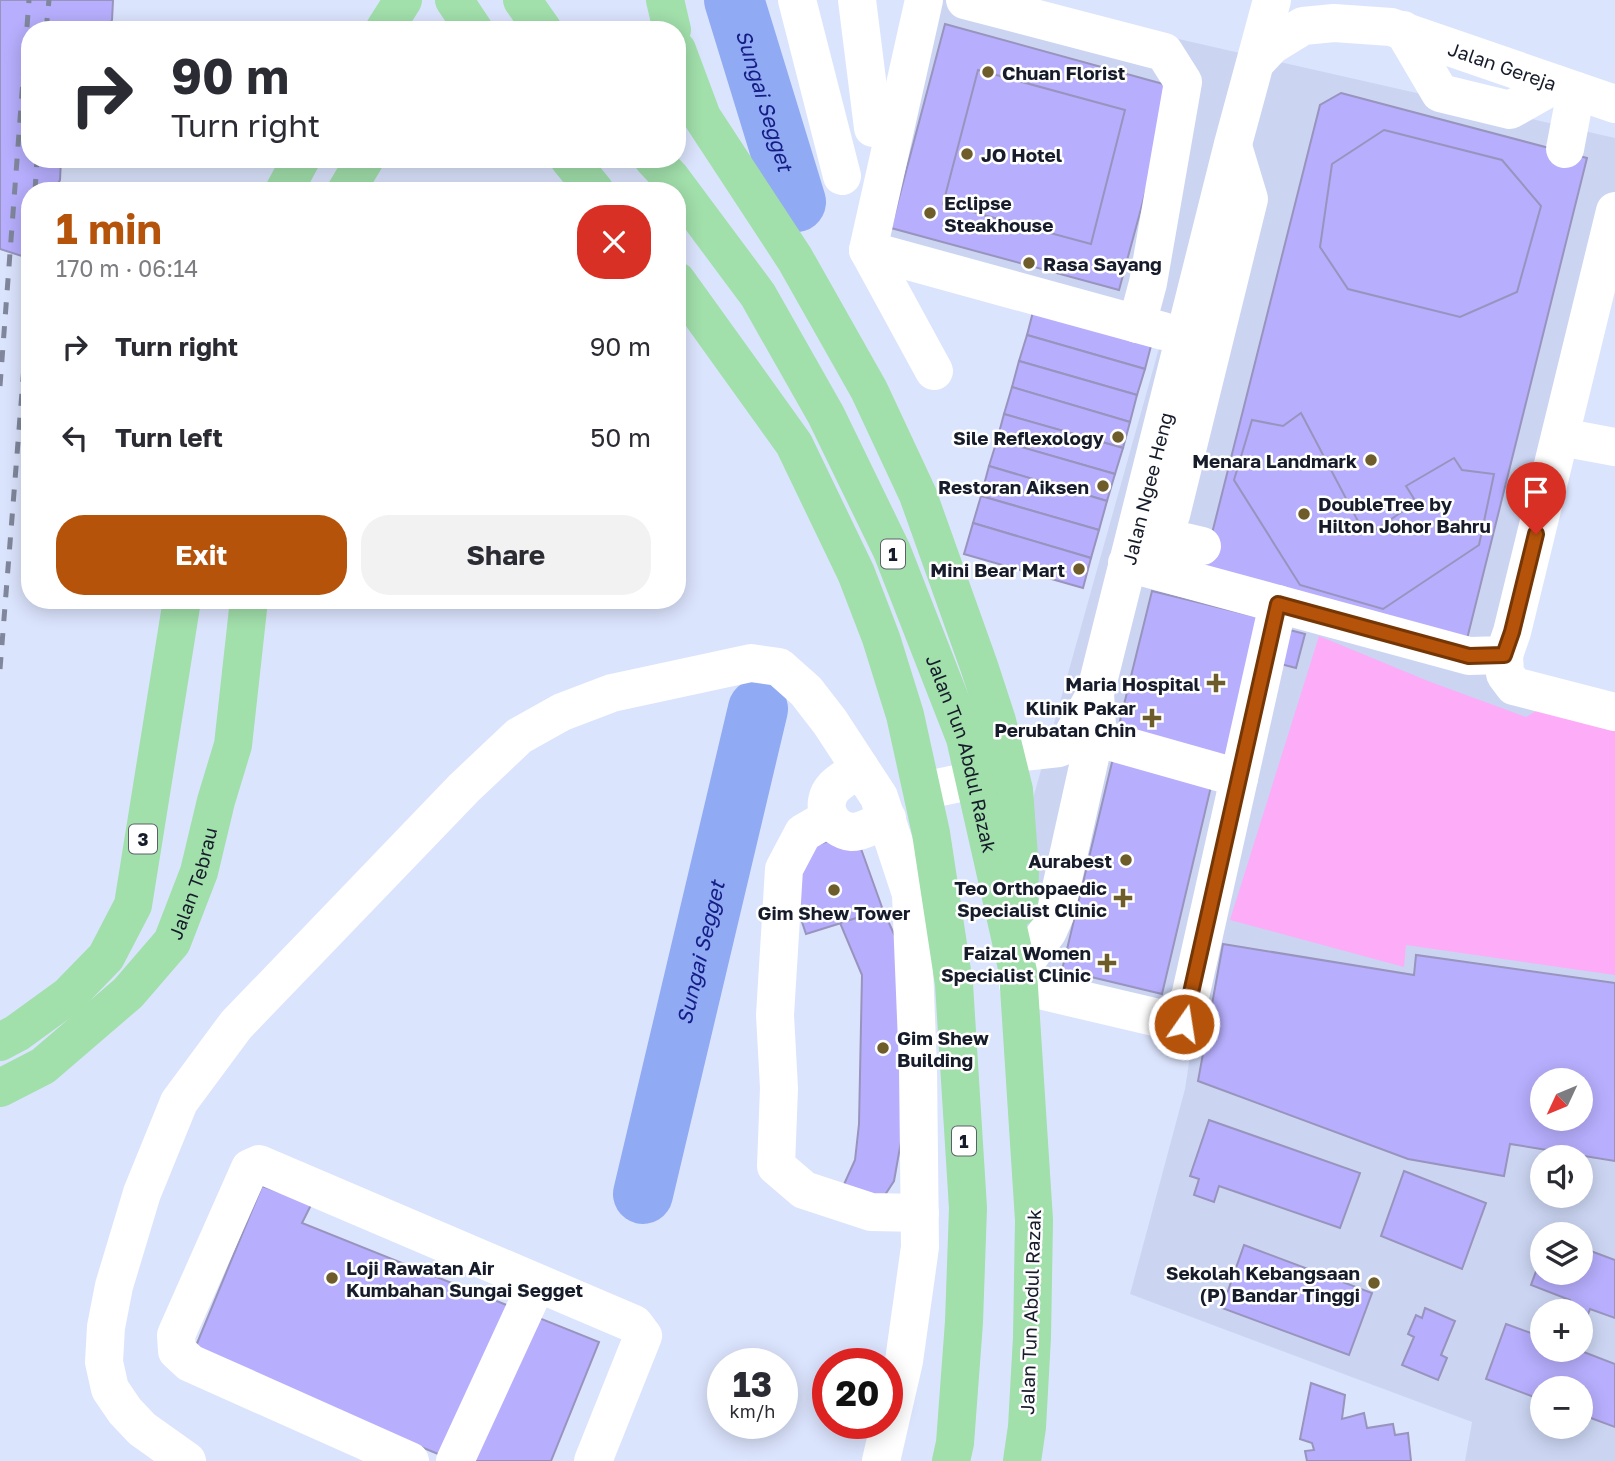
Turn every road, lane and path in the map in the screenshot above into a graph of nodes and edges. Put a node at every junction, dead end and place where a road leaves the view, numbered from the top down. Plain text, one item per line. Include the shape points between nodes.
1 (403, 0) edge
2 (454, 0) edge
3 (469, 0) edge
4 (522, 0) edge
5 (665, 0) edge
6 (797, 0) edge
7 (858, 0) edge
8 (925, 0) edge
9 (965, 0) edge
10 (1272, 0) edge
11 (1356, 0) edge
12 (390, 21) edge
13 (454, 21) edge
14 (468, 21) edge
15 (536, 21) edge
16 (670, 21) edge
17 (1397, 29) junction
18 (1255, 62) junction
19 (686, 74) edge
20 (1566, 88) junction
21 (1615, 104) edge
22 (873, 128) dead end
23 (1233, 144) junction
24 (1565, 149) dead end
25 (576, 168) edge
26 (842, 176) dead end
27 (588, 182) edge
28 (686, 200) edge
29 (1615, 211) edge
30 (868, 250) junction
31 (686, 294) edge
32 (1137, 324) junction
33 (1184, 337) junction
34 (934, 371) dead end
35 (1561, 437) junction
36 (1615, 447) edge
37 (1137, 545) junction
38 (1202, 545) dead end
39 (1278, 604) junction
40 (181, 609) edge
41 (247, 609) edge
42 (1504, 655) junction
43 (1095, 694) junction
44 (1615, 712) edge
45 (1094, 737) junction
46 (1005, 754) junction
47 (860, 768) junction
48 (1239, 778) junction
49 (975, 780) junction
50 (922, 791) junction
51 (829, 818) junction
52 (887, 818) junction
53 (1018, 979) junction
54 (9, 1037) edge
55 (0, 1088) edge
56 (920, 1213) junction
57 (537, 1283) junction
58 (187, 1461) edge
59 (410, 1461) edge
60 (455, 1461) edge
61 (593, 1461) edge
62 (880, 1461) edge
63 (951, 1461) edge
64 (1022, 1461) edge

1 - 12 highway
2 - 14 highway
3 - 13 highway
4 - 15 highway
5 - 16 highway
6 - 26 street
7 - 22 street
8 - 30 street
9 - 32 street via 1164,52 1183,82
10 - 18 street, Jalan Ngee Heng
11 - 17 street, Jalan Gereja
17 - 18 street, Jalan Gereja via 1334,23 1303,26
17 - 20 street, Jalan Gereja
18 - 23 street, Jalan Ngee Heng
19 - 46 highway via 702,117 795,259 869,390 918,495 951,582
20 - 21 street, Jalan Gereja
20 - 24 street
23 - 33 street, Jalan Ngee Heng
23 - 37 street via 1248,199 1171,515
25 - 27 highway
28 - 49 highway, Jalan Tun Abdul Razak / 1 via 758,295 826,415 892,551 965,738
29 - 35 street
30 - 32 street
30 - 34 street
31 - 50 highway, 1 via 794,444 856,572 901,702
32 - 33 street
33 - 37 street, Jalan Ngee Heng
35 - 36 street
35 - 42 street
37 - 38 street
37 - 39 street
37 - 43 street, Jalan Ngee Heng
39 - 42 street via 1469,656
39 - 48 street
40 - 54 highway, 3 via 133,905 106,957 68,996
41 - 55 highway, Jalan Tebrau via 233,745 199,872 172,942 128,993 43,1066
42 - 44 street via 1505,674 1514,686
43 - 45 street, Jalan Ngee Heng
43 - 46 street via 1068,744
45 - 48 street
45 - 53 street, Jalan Ngee Heng via 1055,915
46 - 53 highway via 1014,790 1020,870
47 - 51 street via 829,794
47 - 52 street
47 - 58 street via 806,691 779,667 751,663 612,693 562,712 519,736 454,798 236,1025 179,1102 151,1170 114,1286 104,1362 110,1390 125,1411
48 - 53 street via 1184,1024
49 - 50 street
49 - 53 highway, Jalan Tun Abdul Razak / 1
50 - 63 highway, 1 via 952,961 968,1208 964,1322
51 - 52 street via 851,832
51 - 56 street via 803,833 784,869 775,1014 779,1088 776,1166 804,1190 871,1212
52 - 56 street via 911,894
53 - 64 highway, Jalan Tun Abdul Razak / 1 via 1034,1220 1032,1337
56 - 62 street via 920,1247 904,1360
57 - 59 street via 259,1164 250,1168 176,1335 177,1350 190,1363
57 - 60 street
57 - 61 street via 634,1324 643,1336

